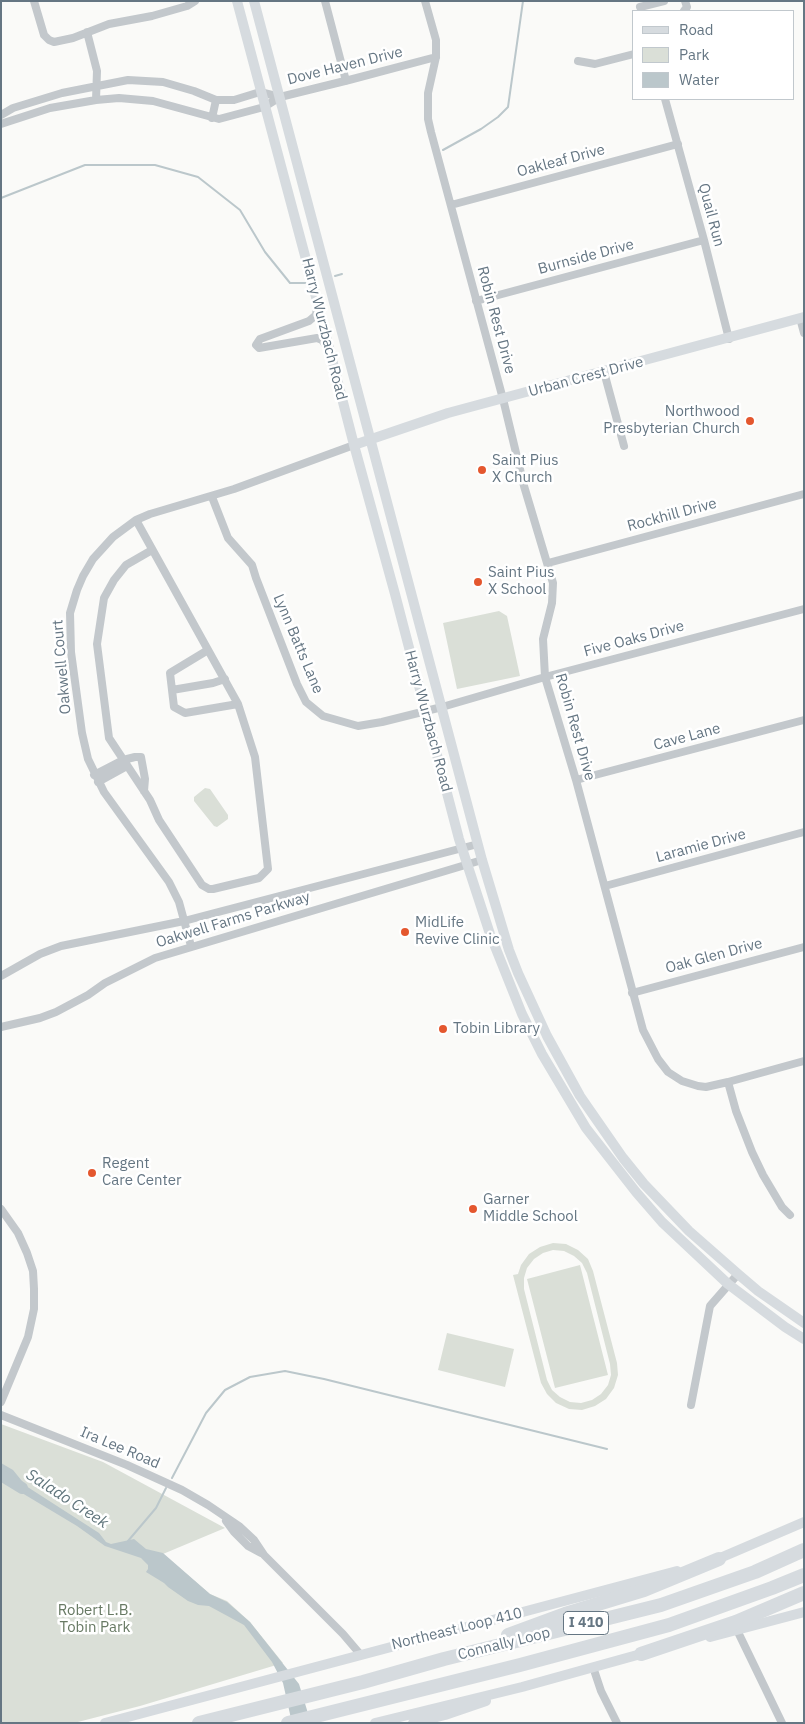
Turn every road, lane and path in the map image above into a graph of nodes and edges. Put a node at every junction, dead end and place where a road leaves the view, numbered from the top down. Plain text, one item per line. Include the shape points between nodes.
1 (34, 1) edge
2 (195, 1) edge
3 (236, 1) edge
4 (254, 1) edge
5 (325, 1) edge
6 (425, 1) edge
7 (664, 1) edge
8 (640, 7) edge
9 (87, 32) junction
10 (632, 55) edge
11 (436, 57) junction
12 (578, 61) dead end
13 (346, 81) junction
14 (96, 86) junction
15 (260, 92) junction
16 (280, 96) junction
17 (96, 100) junction
18 (216, 100) junction
19 (234, 100) junction
20 (665, 100) edge
21 (264, 108) junction
22 (1, 114) edge
23 (238, 115) junction
24 (212, 118) junction
25 (1, 124) edge
26 (678, 144) junction
27 (450, 205) junction
28 (704, 240) junction
29 (476, 301) junction
30 (318, 302) junction
31 (802, 318) edge
32 (285, 330) junction
33 (804, 333) edge
34 (729, 339) junction
35 (288, 342) junction
36 (330, 352) junction
37 (604, 372) junction
38 (503, 399) junction
39 (370, 440) junction
40 (354, 445) junction
41 (624, 446) dead end
42 (804, 494) edge
43 (212, 496) junction
44 (136, 520) junction
45 (152, 550) junction
46 (548, 563) junction
47 (804, 609) edge
48 (208, 650) junction
49 (545, 677) junction
50 (225, 679) junction
51 (172, 690) junction
52 (238, 704) junction
53 (442, 707) junction
54 (425, 711) junction
55 (804, 720) edge
56 (125, 763) junction
57 (96, 779) junction
58 (576, 780) junction
59 (144, 791) junction
60 (804, 832) edge
61 (478, 844) junction
62 (462, 848) junction
63 (482, 860) junction
64 (466, 865) junction
65 (605, 886) junction
66 (184, 921) junction
67 (191, 946) junction
68 (804, 947) edge
69 (510, 950) junction
70 (497, 955) junction
71 (518, 973) junction
72 (1, 976) edge
73 (507, 979) junction
74 (632, 993) junction
75 (1, 1027) edge
76 (804, 1061) edge
77 (565, 1069) junction
78 (555, 1075) junction
79 (728, 1082) junction
80 (644, 1184) junction
81 (636, 1192) junction
82 (1, 1209) edge
83 (790, 1216) dead end
84 (738, 1274) junction
85 (728, 1284) junction
86 (804, 1323) edge
87 (785, 1327) junction
88 (804, 1339) edge
89 (804, 1346) edge
90 (1, 1402) edge
91 (691, 1405) dead end
92 (1, 1415) edge
93 (804, 1522) edge
94 (804, 1550) edge
95 (719, 1559) junction
96 (804, 1575) edge
97 (804, 1592) edge
98 (804, 1612) edge
99 (737, 1630) junction
100 (360, 1654) junction
101 (641, 1654) junction
102 (444, 1659) junction
103 (593, 1667) junction
104 (522, 1687) junction
105 (105, 1723) edge
106 (199, 1723) edge
107 (288, 1723) edge
108 (375, 1723) edge
109 (413, 1723) edge
110 (617, 1723) edge
111 (782, 1723) edge

1 - 9 street via 44,35 49,40 64,40
2 - 9 street via 187,6
3 - 15 main road, Harry Wurzbach Road
4 - 16 main road, Harry Wurzbach Road
5 - 13 street
6 - 11 street, Robin Rest Drive via 436,40
7 - 8 street
9 - 14 street via 94,57
10 - 12 street via 595,64
11 - 13 street, Dove Haven Drive
11 - 27 street, Robin Rest Drive via 428,94 428,119
13 - 16 street, Dove Haven Drive
14 - 17 street
14 - 18 street via 128,80 163,82
14 - 22 street via 31,102
15 - 16 street
15 - 19 street
15 - 21 main road, Harry Wurzbach Road
16 - 21 street, Dove Haven Drive
16 - 39 main road, Harry Wurzbach Road
17 - 24 street via 153,101
17 - 25 street via 50,108
18 - 19 street
18 - 24 street
19 - 23 street
20 - 26 street, Quail Run
21 - 23 street
21 - 30 main road, Harry Wurzbach Road
23 - 24 street
26 - 27 street, Oakleaf Drive
26 - 28 street, Quail Run
27 - 29 street, Robin Rest Drive
28 - 29 street, Burnside Drive
28 - 34 street, Quail Run
29 - 38 street, Robin Rest Drive
30 - 32 street via 316,315 309,321
30 - 36 main road, Harry Wurzbach Road
31 - 33 street
31 - 34 main road, Urban Crest Drive
32 - 35 street
32 - 35 street via 260,339 256,345 259,348
34 - 37 main road, Urban Crest Drive
35 - 36 street via 317,338
36 - 40 main road, Harry Wurzbach Road
37 - 38 main road, Urban Crest Drive
37 - 41 street
38 - 39 main road, Urban Crest Drive via 448,413
38 - 46 street, Robin Rest Drive via 524,486
39 - 40 main road, Urban Crest Drive
39 - 53 main road, Harry Wurzbach Road
40 - 43 street, Oakwell Court
40 - 54 main road, Harry Wurzbach Road
42 - 46 street, Rockhill Drive
43 - 44 street, Oakwell Court
43 - 54 street, Lynn Batts Lane via 228,538 252,565 297,684 311,708 332,719 358,726
44 - 45 street
44 - 57 street, Oakwell Court via 113,537 93,559 82,576 70,613 71,652 82,733
45 - 48 street
45 - 56 street via 126,565 114,580 104,598 97,644 109,738
46 - 49 street, Robin Rest Drive via 553,593 543,639
47 - 49 street, Five Oaks Drive
48 - 50 street
48 - 51 street via 170,673
49 - 53 street, Five Oaks Drive
49 - 58 street, Robin Rest Drive
50 - 51 street
50 - 52 street
51 - 52 street via 174,707 185,713
52 - 59 street via 256,757 268,869 259,878 213,889 202,885
53 - 54 street, Lynn Batts Lane
53 - 61 main road, Harry Wurzbach Road
54 - 62 main road, Harry Wurzbach Road
55 - 58 street, Cave Lane
56 - 57 street
56 - 59 street
56 - 59 street via 141,757
57 - 66 street, Oakwell Court via 169,882
58 - 65 street, Robin Rest Drive
60 - 65 street, Laramie Drive
61 - 62 street, Oakwell Farms Parkway
61 - 63 main road, Harry Wurzbach Road
62 - 64 main road, Harry Wurzbach Road
62 - 66 street, Oakwell Farms Parkway
63 - 64 street, Oakwell Farms Parkway
63 - 69 main road, Harry Wurzbach Road
64 - 67 street, Oakwell Farms Parkway
64 - 70 main road, Harry Wurzbach Road
65 - 74 street, Robin Rest Drive
66 - 67 street, Oakwell Court
66 - 72 street, Oakwell Farms Parkway via 62,946 40,954
67 - 75 street, Oakwell Farms Parkway via 133,968 56,1012
68 - 74 street, Oak Glen Drive
69 - 70 street
69 - 71 main road, Harry Wurzbach Road
70 - 73 main road, Harry Wurzbach Road
71 - 73 street
71 - 77 main road, Harry Wurzbach Road
73 - 78 main road, Harry Wurzbach Road via 528,1028
74 - 79 street, Robin Rest Drive via 643,1030 668,1072 698,1086
76 - 79 street, Robin Rest Drive
77 - 78 street
77 - 80 main road, Harry Wurzbach Road via 584,1102
78 - 81 main road, Harry Wurzbach Road via 586,1128
79 - 83 street via 752,1152
80 - 81 street
80 - 84 main road, Harry Wurzbach Road via 689,1231
81 - 85 main road, Harry Wurzbach Road via 662,1222
82 - 90 street via 27,1253 34,1289 28,1337
84 - 85 street
84 - 86 main road, Harry Wurzbach Road
85 - 87 main road, Harry Wurzbach Road
85 - 91 street via 709,1312
87 - 88 main road, Harry Wurzbach Road
87 - 89 main road
92 - 100 street, Ira Lee Road via 108,1457 208,1505 254,1540 264,1555
93 - 95 main road, Northeast Loop 410
94 - 102 highway, Connally Loop / I 410 via 755,1572 661,1605
95 - 100 main road, Northeast Loop 410
95 - 102 highway via 644,1590 565,1614
96 - 107 highway, Connally Loop / I 410 via 669,1625
97 - 101 highway via 736,1622
98 - 99 main road
99 - 101 main road
99 - 111 street
100 - 105 main road, Northeast Loop 410
101 - 103 main road
102 - 106 highway, Connally Loop / I 410
103 - 104 main road
103 - 110 street
104 - 108 main road
104 - 109 main road via 475,1706

